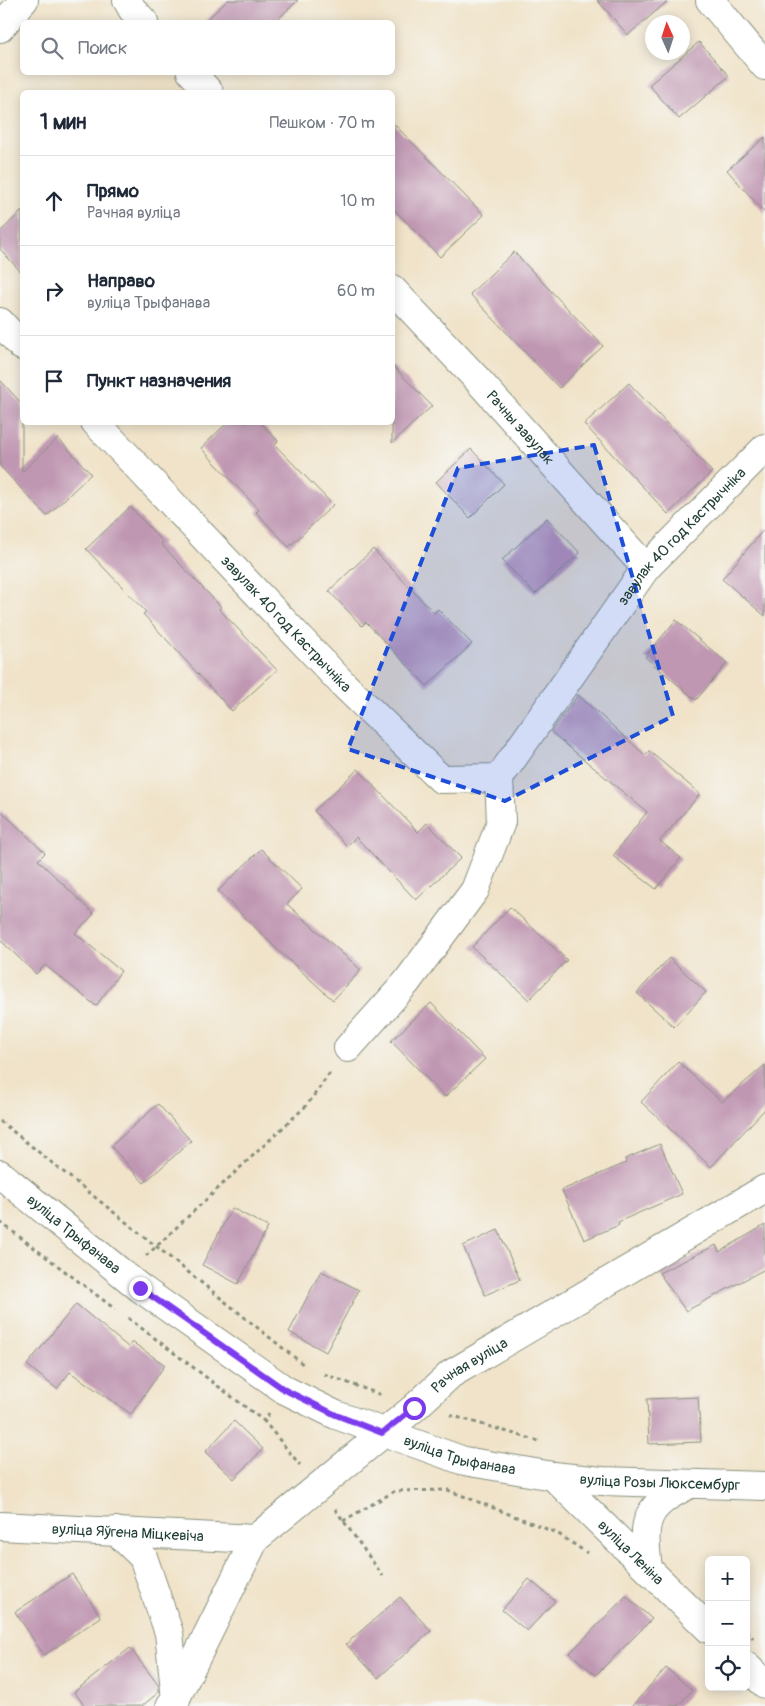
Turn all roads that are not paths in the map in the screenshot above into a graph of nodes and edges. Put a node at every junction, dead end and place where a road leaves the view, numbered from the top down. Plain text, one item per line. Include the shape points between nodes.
1 (24, 0) edge
2 (127, 0) edge
3 (710, 0) edge
4 (142, 20) edge
5 (0, 28) edge
6 (765, 66) edge
7 (194, 75) edge
8 (207, 90) edge
9 (395, 291) edge
10 (0, 322) edge
11 (20, 344) edge
12 (98, 425) edge
13 (765, 448) edge
14 (646, 568) junction
15 (499, 778) junction
16 (348, 1048) road end
17 (0, 1174) edge
18 (765, 1189) edge
19 (382, 1433) junction
20 (553, 1476) junction
21 (690, 1484) junction
22 (765, 1486) edge
23 (0, 1526) edge
24 (116, 1530) junction
25 (255, 1539) junction
26 (648, 1569) junction
27 (705, 1625) edge
28 (750, 1670) edge
29 (765, 1684) edge
30 (174, 1703) edge

1 - 5 street
2 - 4 street
3 - 6 street
7 - 8 street
9 - 14 street, Рачны завулак
10 - 11 street
12 - 15 street, завулак 40 год Кастрычніка via 344,684 441,779
13 - 14 street, завулак 40 год Кастрычніка
14 - 15 street, завулак 40 год Кастрычніка
15 - 16 street via 501,822 475,890 406,983
17 - 19 street, вуліца Трыфанава via 125,1275 285,1390
18 - 19 street, Рачная вуліца via 451,1374
19 - 20 street, вуліца Трыфанава via 464,1461
19 - 25 street, Рачная вуліца
20 - 21 street, вуліца Розы Люксембург
20 - 26 street, вуліца Леніна
21 - 22 street, вуліца Розы Люксембург
21 - 26 street via 663,1497 650,1512 644,1536
23 - 24 street, вуліца Яўгена Міцкевіча
24 - 25 street, вуліца Яўгена Міцкевіча
24 - 30 street via 143,1558 170,1633
25 - 30 street, Рачная вуліца
26 - 27 street, вуліца Леніна
28 - 29 street

